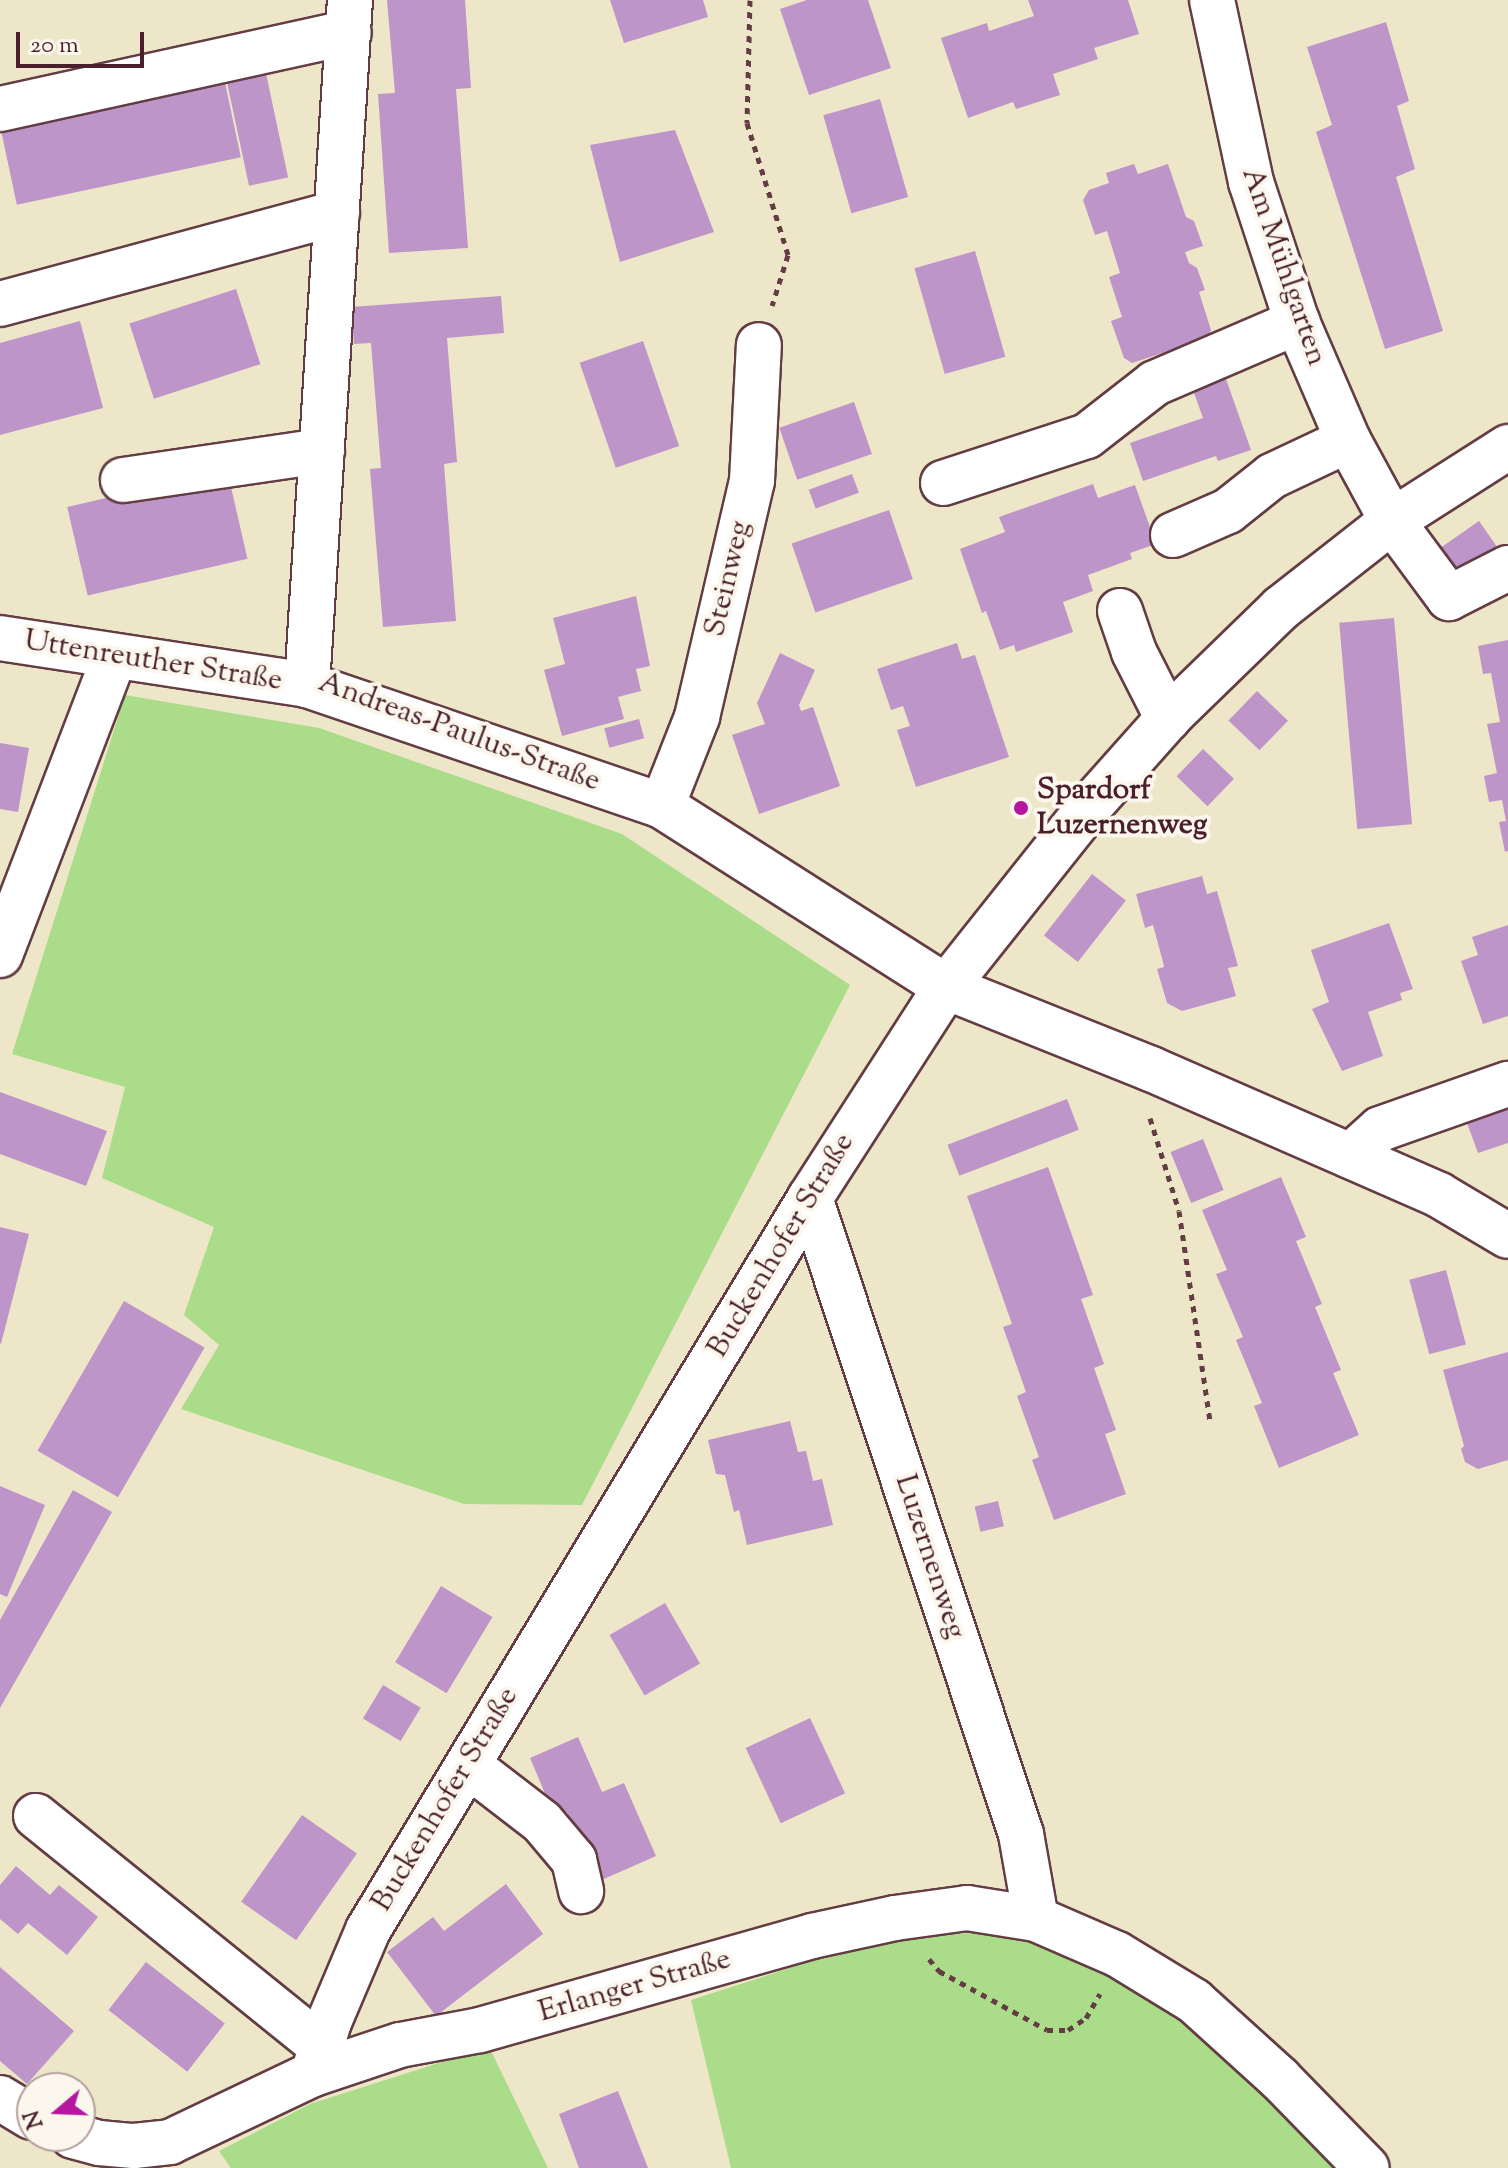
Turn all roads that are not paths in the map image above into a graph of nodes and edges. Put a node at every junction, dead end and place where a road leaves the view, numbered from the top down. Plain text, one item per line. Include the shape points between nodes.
1 (1212, 0) edge
2 (350, 16) edge
3 (0, 109) edge
4 (337, 213) junction
5 (0, 304) edge
6 (1297, 322) junction
7 (759, 345) road end
8 (1348, 440) junction
9 (1508, 447) edge
10 (322, 451) junction
11 (123, 480) dead end
12 (943, 483) dead end
13 (1392, 521) junction
14 (1173, 535) dead end
15 (1508, 568) edge
16 (1120, 611) dead end
17 (0, 638) edge
18 (115, 656) junction
19 (307, 685) junction
20 (1168, 719) junction
21 (662, 806) junction
22 (0, 955) edge
23 (946, 987) junction
24 (1508, 1084) edge
25 (1350, 1156) junction
26 (810, 1198) junction
27 (1508, 1236) edge
28 (468, 1765) junction
29 (36, 1816) dead end
30 (581, 1891) dead end
31 (1036, 1919) junction
32 (317, 2060) junction
33 (96, 2142) edge
34 (1367, 2168) edge

1 - 6 street, Am Mühlgarten via 1251,182
2 - 3 street
2 - 4 street, Andreas-Paulus-Straße
4 - 5 street
4 - 10 street, Andreas-Paulus-Straße
6 - 8 street, Am Mühlgarten
6 - 12 street via 1155,383 1087,436
7 - 21 street, Steinweg via 752,481 697,717
8 - 13 street, Am Mühlgarten
8 - 14 street via 1272,476 1228,511
9 - 13 street, Buckenhofer Straße
10 - 11 street
10 - 19 street, Andreas-Paulus-Straße
13 - 15 street via 1449,598
13 - 20 street, Buckenhofer Straße via 1281,608
16 - 20 street
17 - 18 street, Uttenreuther Straße
18 - 19 street, Uttenreuther Straße
18 - 22 street
19 - 21 street, Andreas-Paulus-Straße
20 - 23 street, Buckenhofer Straße via 1080,818
21 - 23 street, Andreas-Paulus-Straße
23 - 25 street
23 - 26 street, Buckenhofer Straße
24 - 25 street via 1380,1129
25 - 27 street via 1439,1195
26 - 28 street, Buckenhofer Straße
26 - 31 street, Luzernenweg via 1021,1834
28 - 30 street via 542,1822 574,1860
28 - 32 street, Buckenhofer Straße via 368,1930
29 - 32 street
31 - 32 street, Erlanger Straße via 967,1908 895,1918 812,1936 480,2030
31 - 34 street, Erlanger Straße via 1117,1954 1194,2001
32 - 33 street, Erlanger Straße via 170,2142

